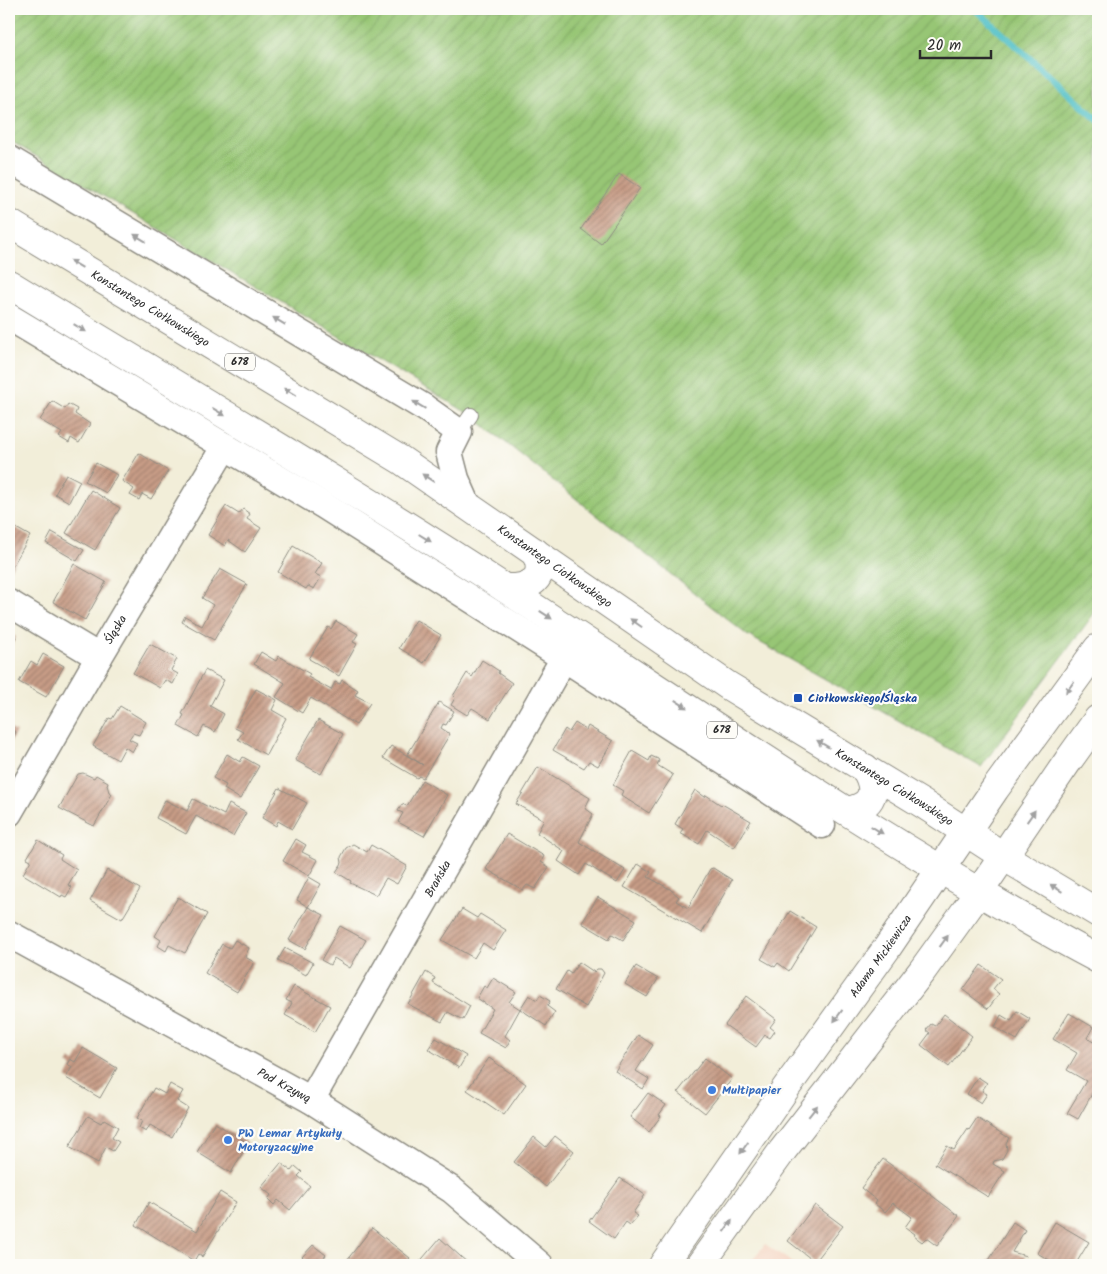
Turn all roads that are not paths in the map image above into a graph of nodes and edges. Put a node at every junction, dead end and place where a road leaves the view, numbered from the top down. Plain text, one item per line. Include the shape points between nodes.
1 (9, 159) edge
2 (9, 223) edge
3 (9, 284) edge
4 (9, 316) edge
5 (225, 446) junction
6 (468, 506) junction
7 (535, 552) junction
8 (505, 588) junction
9 (9, 603) edge
10 (1098, 648) edge
11 (99, 657) junction
12 (564, 658) junction
13 (1098, 719) edge
14 (1033, 739) junction
15 (1068, 761) junction
16 (864, 768) junction
17 (793, 792) junction
18 (847, 811) junction
19 (9, 814) edge
20 (822, 825) dead end
21 (966, 831) junction
22 (1003, 856) junction
23 (941, 870) junction
24 (979, 892) junction
25 (1098, 913) edge
26 (9, 934) edge
27 (887, 948) junction
28 (1087, 953) edge
29 (922, 971) junction
30 (311, 1100) junction
31 (687, 1230) junction
32 (706, 1256) edge
33 (540, 1265) edge
34 (663, 1265) edge

6 -> 1 street via 449,452 465,424 425,408
6 -> 2 main road, Konstantego Ciołkowskiego / 678 via 401,460
3 -> 8 main road, 678
4 - 5 street
5 - 11 street, Śląska
5 - 12 street
6 - 7 main road, Konstantego Ciołkowskiego / 678
7 - 8 main road via 540,570 536,578 519,589
16 -> 7 main road, Konstantego Ciołkowskiego / 678 via 727,685
8 -> 17 main road, 678
9 - 11 street
10 -> 14 main road, Adama Mickiewicza
11 - 19 street, Śląska
12 - 17 street
12 - 30 street, Brańska
13 - 15 main road
14 - 15 main road via 1041,759 1054,764
14 - 21 main road, Adama Mickiewicza
22 -> 15 main road
16 - 18 main road via 872,780 871,797 864,806
16 - 21 main road, Konstantego Ciołkowskiego / 678
17 - 18 main road, 678
17 - 20 street
18 -> 23 main road, 678
21 - 22 main road, Konstantego Ciołkowskiego / 678
21 - 23 main road, Adama Mickiewicza
22 - 24 main road
25 -> 22 main road, Konstantego Ciołkowskiego / 678
23 - 24 main road, 678
23 - 27 main road, Adama Mickiewicza
24 - 28 main road, 678
29 -> 24 main road
25 - 28 main road via 1086,912 1074,920 1070,933
26 - 30 street, Pod Krzywą
27 - 29 main road via 893,944 908,945 920,956
27 -> 31 main road, Adama Mickiewicza
32 -> 29 main road via 783,1150
30 - 33 street, Pod Krzywą via 452,1190
31 - 32 main road via 687,1238 695,1246 706,1249
31 - 34 main road, Adama Mickiewicza

